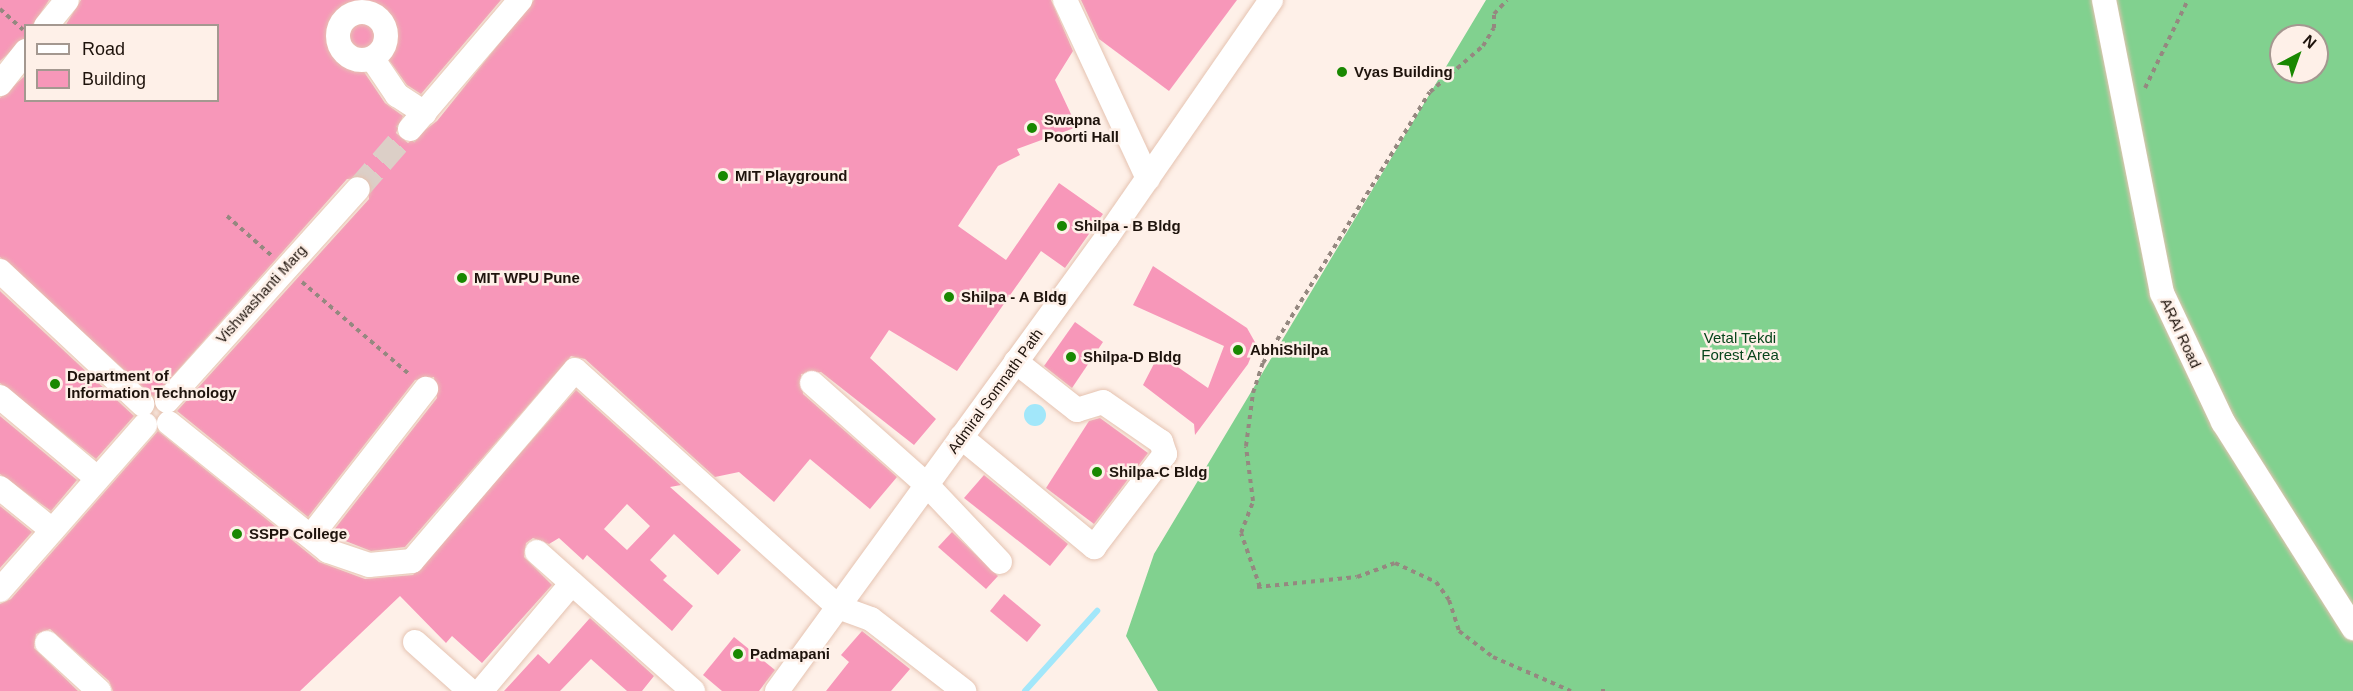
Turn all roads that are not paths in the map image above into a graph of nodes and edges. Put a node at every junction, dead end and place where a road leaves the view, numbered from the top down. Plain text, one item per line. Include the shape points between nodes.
1 (67, 0) edge
2 (520, 0) edge
3 (1065, 0) edge
4 (1271, 0) edge
5 (2104, 0) edge
6 (48, 24) edge
7 (24, 54) edge
8 (372, 58) dead end
9 (0, 84) edge
10 (1148, 179) junction
11 (358, 189) tunnel mouth
12 (0, 271) edge
13 (1016, 362) junction
14 (812, 383) dead end
15 (426, 389) road end
16 (0, 397) edge
17 (168, 412) junction
18 (143, 414) junction
19 (962, 437) junction
20 (97, 478) junction
21 (927, 485) junction
22 (0, 488) edge
23 (52, 530) junction
24 (311, 536) junction
25 (537, 552) dead end
26 (1000, 562) dead end
27 (572, 583) junction
28 (0, 590) edge
29 (838, 607) junction
30 (2353, 628) edge
31 (415, 642) dead end
32 (47, 643) dead end
33 (99, 691) edge
34 (470, 691) edge
35 (481, 691) edge
36 (693, 691) edge
37 (777, 691) edge
38 (964, 691) edge

1 - 6 street
2 - 8 street via 417,121
3 - 10 street
4 - 10 street, Admiral Somnath Path
5 - 30 street, ARAI Road via 2162,293 2223,422
7 - 9 street
10 - 13 street, Admiral Somnath Path
11 - 17 street, Vishwashanti Marg via 284,267
12 - 18 street
13 - 19 street, Admiral Somnath Path
13 - 19 street via 1077,410 1103,402 1161,442 1164,454 1094,547
14 - 21 street
15 - 24 street
16 - 20 street
17 - 18 street via 157,429
17 - 24 street
18 - 20 street
19 - 21 street, Admiral Somnath Path
20 - 23 street
21 - 26 street
21 - 29 street, Admiral Somnath Path
22 - 23 street
23 - 28 street
24 - 29 street via 328,551 369,565 412,561 575,370
25 - 27 street
27 - 35 street
27 - 36 street
29 - 37 street, Admiral Somnath Path
29 - 38 street via 871,619
31 - 34 street
32 - 33 street

